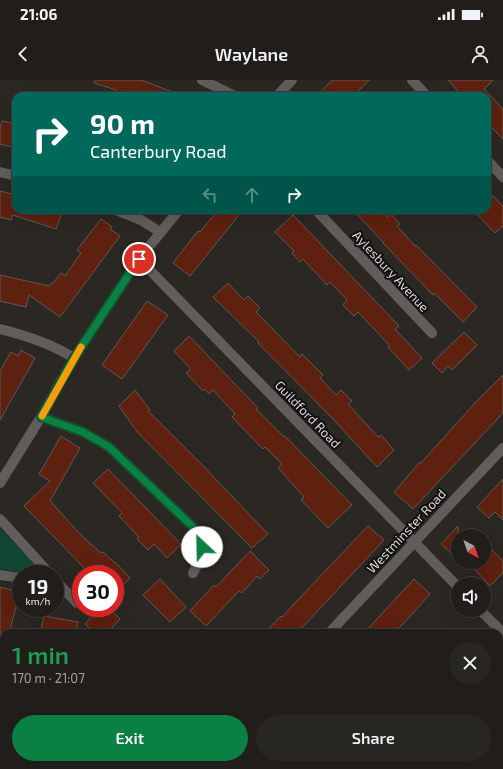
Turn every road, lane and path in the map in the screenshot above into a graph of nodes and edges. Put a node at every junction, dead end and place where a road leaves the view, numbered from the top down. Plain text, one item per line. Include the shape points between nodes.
1 (202, 80) edge
2 (292, 80) edge
3 (412, 80) edge
4 (227, 92) edge
5 (281, 92) edge
6 (423, 92) edge
7 (491, 164) edge
8 (0, 172) edge
9 (12, 175) edge
10 (503, 178) edge
11 (126, 214) edge
12 (176, 214) edge
13 (320, 214) edge
14 (160, 232) junction
15 (139, 259) junction
16 (0, 329) edge
17 (432, 333) dead end
18 (74, 358) junction
19 (41, 417) junction
20 (503, 448) edge
21 (0, 482) edge
22 (0, 519) edge
23 (414, 541) junction
24 (42, 565) edge
25 (193, 573) dead end
26 (0, 575) edge
27 (12, 577) edge
28 (451, 580) edge
29 (64, 591) edge
30 (72, 598) edge
31 (487, 617) edge
32 (333, 629) edge
33 (499, 629) edge

1 - 4 street
2 - 5 street
3 - 6 street
7 - 10 street
8 - 9 street
11 - 14 street
12 - 14 street
13 - 17 street, Aylesbury Avenue
14 - 15 street
15 - 18 street
15 - 23 street, Guildford Road
16 - 18 street via 40,342
18 - 19 street
19 - 21 street
19 - 25 street via 83,432 109,447 193,527 200,536 203,556
20 - 23 street, Westminster Road
22 - 24 street
23 - 28 street, Guildford Road
23 - 32 street, Westminster Road
26 - 27 street
29 - 30 street
31 - 33 street

